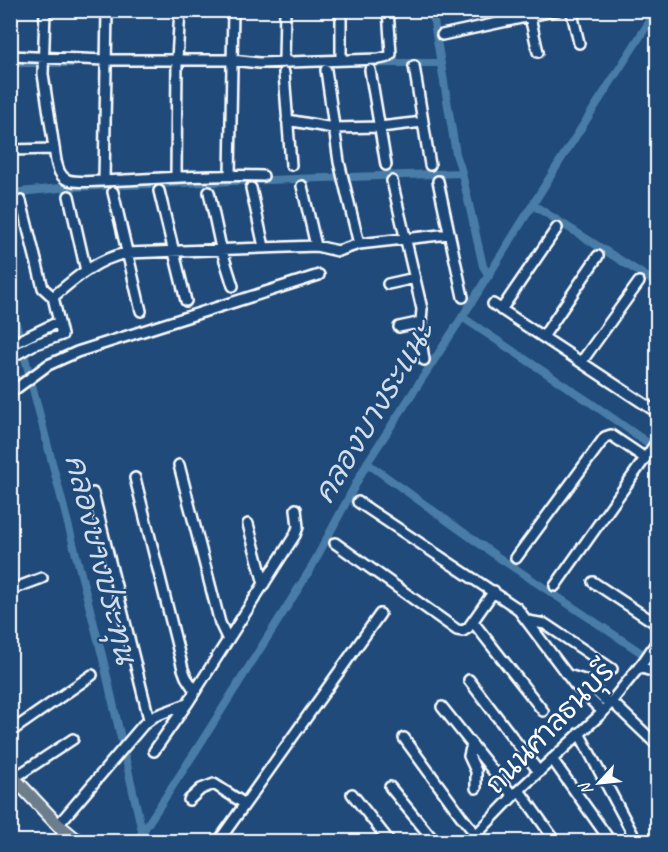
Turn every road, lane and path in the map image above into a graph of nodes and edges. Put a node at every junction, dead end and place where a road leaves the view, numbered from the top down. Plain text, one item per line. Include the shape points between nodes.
1 (45, 10) edge
2 (107, 10) edge
3 (180, 10) edge
4 (233, 10) edge
5 (285, 10) edge
6 (341, 10) edge
7 (388, 10) edge
8 (570, 10) edge
9 (557, 11) edge
10 (530, 17) junction
11 (442, 35) dead end
12 (579, 43) dead end
13 (538, 52) dead end
14 (10, 56) edge
15 (43, 59) junction
16 (177, 59) junction
17 (341, 59) junction
18 (105, 60) junction
19 (232, 60) junction
20 (284, 60) junction
21 (414, 66) dead end
22 (326, 70) dead end
23 (370, 70) dead end
24 (284, 73) dead end
25 (287, 120) junction
26 (423, 122) junction
27 (379, 127) junction
28 (333, 128) junction
29 (53, 149) junction
30 (10, 150) edge
31 (291, 165) dead end
32 (386, 165) dead end
33 (430, 165) dead end
34 (230, 175) junction
35 (263, 176) dead end
36 (176, 177) junction
37 (104, 181) junction
38 (438, 181) dead end
39 (392, 182) dead end
40 (302, 186) dead end
41 (251, 188) dead end
42 (159, 191) dead end
43 (113, 192) dead end
44 (209, 192) dead end
45 (69, 196) dead end
46 (21, 201) dead end
47 (557, 228) dead end
48 (449, 234) junction
49 (406, 239) junction
50 (359, 244) junction
51 (316, 246) junction
52 (264, 247) junction
53 (221, 248) junction
54 (172, 250) junction
55 (127, 253) junction
56 (598, 256) dead end
57 (86, 271) junction
58 (319, 275) dead end
59 (415, 278) junction
60 (639, 282) dead end
61 (388, 284) dead end
62 (232, 286) dead end
63 (53, 297) junction
64 (463, 297) dead end
65 (186, 301) dead end
66 (141, 311) dead end
67 (58, 322) junction
68 (422, 322) junction
69 (399, 327) dead end
70 (42, 331) junction
71 (543, 337) junction
72 (45, 341) junction
73 (10, 345) edge
74 (12, 357) edge
75 (424, 360) dead end
76 (582, 361) junction
77 (10, 393) edge
78 (657, 413) edge
79 (652, 448) edge
80 (179, 465) dead end
81 (135, 478) dead end
82 (93, 493) dead end
83 (358, 502) dead end
84 (296, 509) dead end
85 (248, 524) dead end
86 (335, 543) dead end
87 (516, 558) dead end
88 (42, 578) dead end
89 (593, 582) dead end
90 (264, 584) junction
91 (555, 586) dead end
92 (10, 590) edge
93 (494, 591) junction
94 (380, 614) dead end
95 (528, 621) junction
96 (473, 622) junction
97 (657, 626) edge
98 (228, 640) junction
99 (650, 653) edge
100 (612, 669) dead end
101 (657, 673) edge
102 (92, 675) dead end
103 (469, 680) dead end
104 (195, 691) junction
105 (187, 704) junction
106 (608, 705) junction
107 (442, 707) dead end
108 (543, 711) dead end
109 (149, 719) junction
110 (10, 732) edge
111 (579, 733) junction
112 (405, 738) dead end
113 (73, 739) dead end
114 (655, 743) dead end
115 (472, 744) junction
116 (154, 751) dead end
117 (552, 759) junction
118 (539, 772) junction
119 (12, 776) edge
120 (390, 786) dead end
121 (476, 788) dead end
122 (516, 793) junction
123 (352, 794) dead end
124 (189, 800) dead end
125 (245, 804) junction
126 (63, 828) junction
127 (476, 839) edge
128 (57, 842) edge
129 (79, 842) edge
130 (218, 842) edge
131 (390, 842) edge
132 (435, 842) edge
133 (556, 842) edge
134 (611, 842) edge
135 (637, 842) edge

1 - 15 street
2 - 18 street
3 - 16 street
4 - 19 street
5 - 20 street
6 - 17 street
7 - 17 street via 391,54 379,59
8 - 12 street
9 - 10 street
10 - 11 street
10 - 13 street
14 - 15 street
15 - 18 street
15 - 29 street
16 - 18 street
16 - 19 street
16 - 36 street
17 - 20 street
18 - 37 street
19 - 20 street
19 - 34 street
21 - 26 street
22 - 28 street
23 - 27 street
24 - 25 street
25 - 28 street
25 - 31 street
26 - 27 street
26 - 33 street
27 - 28 street
27 - 32 street
28 - 50 street
29 - 30 street
29 - 37 street via 59,172 65,178
34 - 35 street
34 - 36 street
36 - 37 street
38 - 48 street
39 - 49 street
40 - 51 street
41 - 52 street
42 - 54 street
43 - 55 street
44 - 53 street
45 - 57 street
46 - 63 street via 44,288
47 - 71 street via 497,307
48 - 49 street
48 - 64 street
49 - 50 street
49 - 59 street
50 - 51 street via 338,250
51 - 52 street
52 - 53 street
53 - 54 street
53 - 62 street
54 - 55 street
54 - 65 street
55 - 57 street via 102,260
55 - 66 street
56 - 71 street
57 - 63 street
58 - 77 street via 77,351 48,365
59 - 61 street
59 - 68 street
60 - 76 street
63 - 67 street
67 - 70 street
67 - 72 street via 62,335
68 - 69 street
68 - 75 street
70 - 72 street
70 - 73 street
71 - 76 street
72 - 74 street
76 - 78 street
79 - 87 street via 605,436
79 - 91 street
80 - 98 street via 220,623
81 - 104 street via 183,669
82 - 109 street
83 - 93 street
84 - 90 street via 297,530
85 - 90 street
86 - 96 street via 457,630 463,631
88 - 92 street
89 - 97 street
90 - 98 street
93 - 95 street
93 - 96 street
94 - 125 street
95 - 100 street via 545,624
95 - 106 street via 575,685
96 - 108 street
98 - 104 street
99 - 101 street
99 - 106 street, ถนนศาลธนบุรี
102 - 110 street
103 - 118 street
104 - 105 street
105 - 109 street
105 - 116 street
106 - 111 street, ถนนศาลธนบุรี
106 - 114 street
107 - 115 street
109 - 126 street via 105,769
111 - 117 street, ถนนศาลธนบุรี
111 - 135 street
112 - 127 street
113 - 119 street
115 - 121 street via 469,756 476,771
115 - 122 street
117 - 118 street, ถนนศาลธนบุรี
117 - 134 street
118 - 122 street, ถนนศาลธนบุรี
119 - 126 main road
120 - 132 street
122 - 127 street, ถนนศาลธนบุรี
122 - 133 street
123 - 131 street
124 - 125 street via 214,784
125 - 130 street
126 - 128 street
126 - 129 main road

